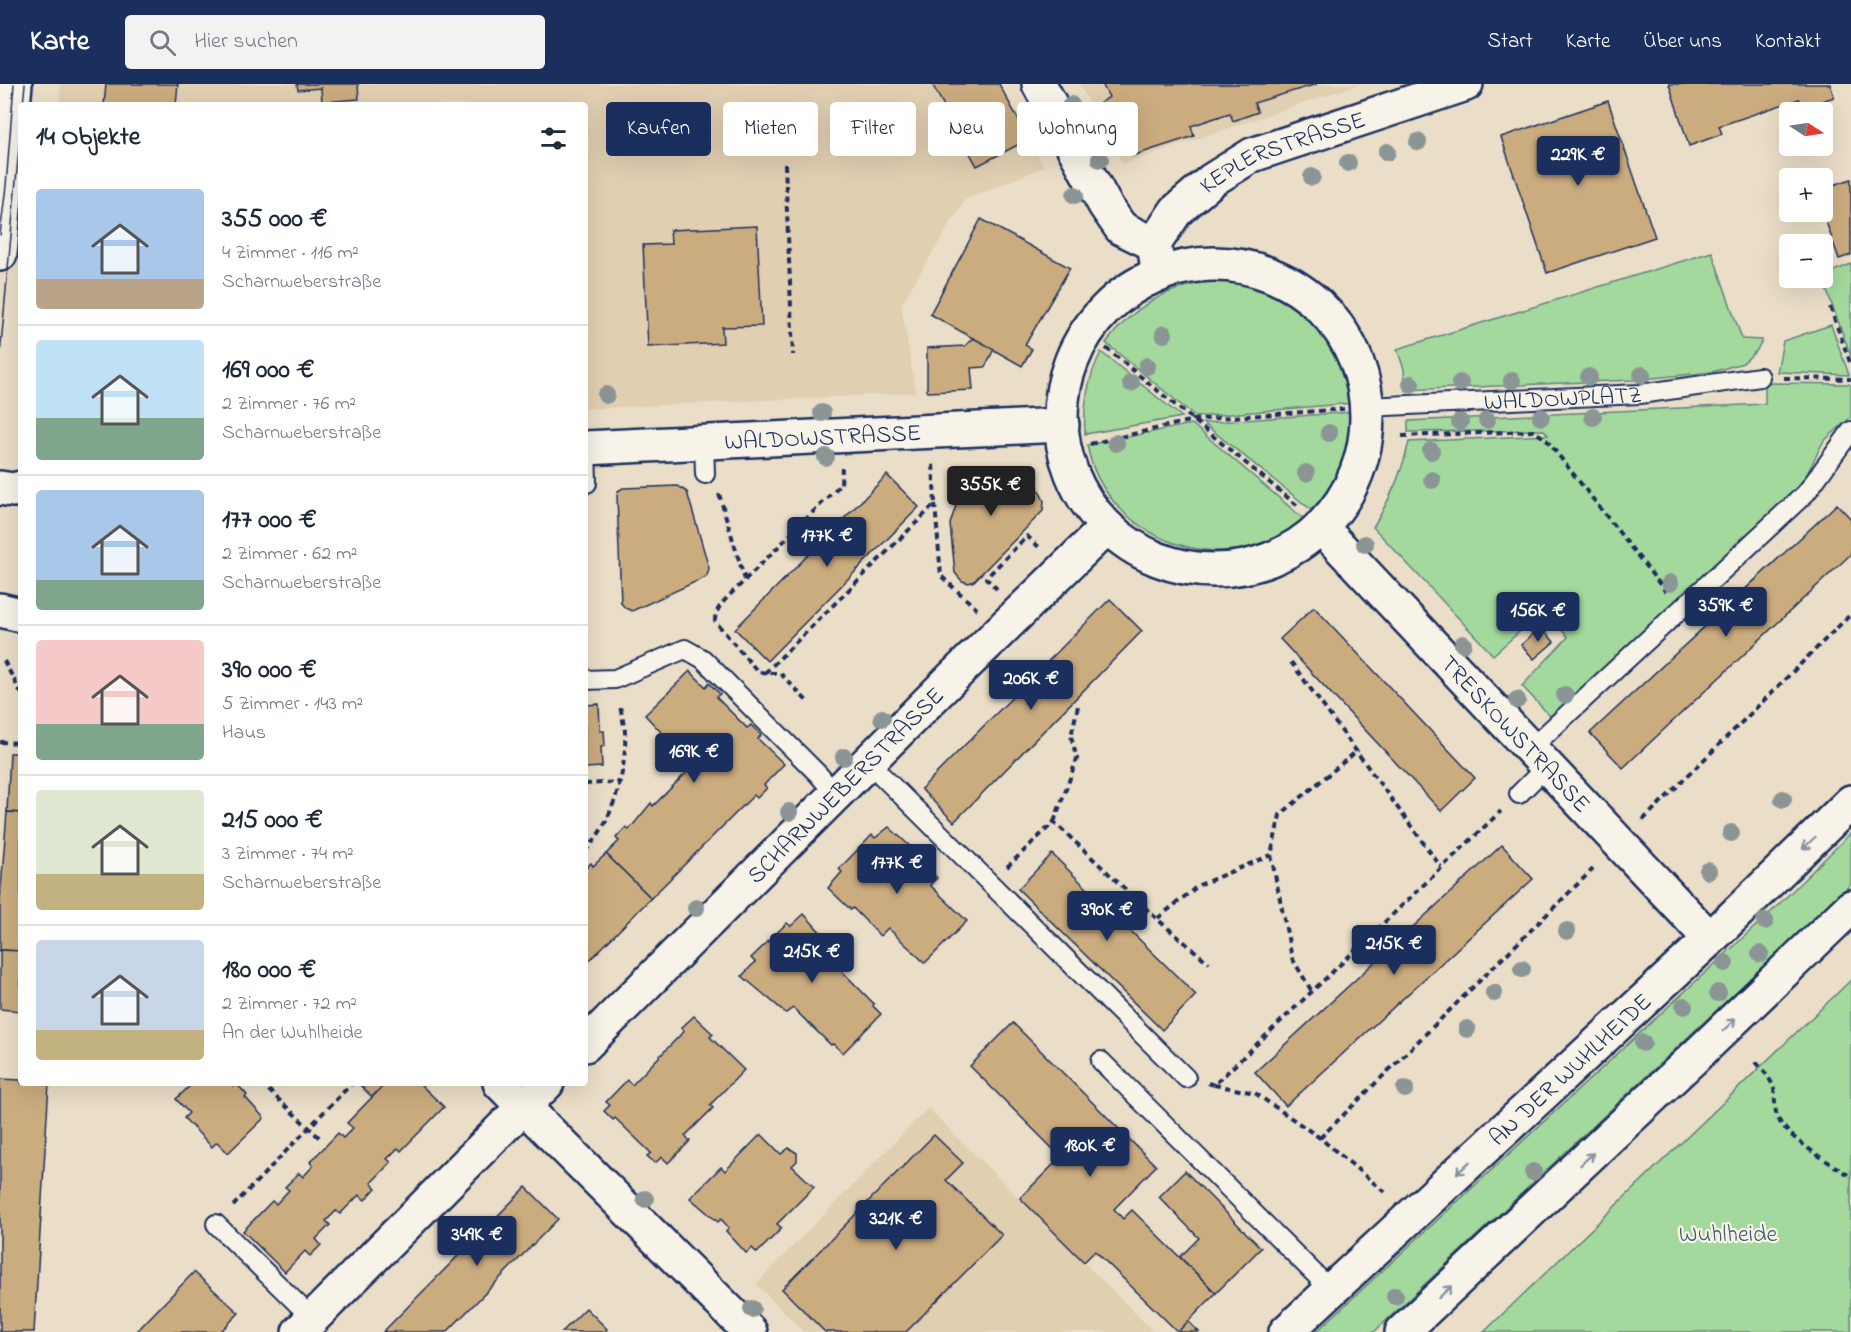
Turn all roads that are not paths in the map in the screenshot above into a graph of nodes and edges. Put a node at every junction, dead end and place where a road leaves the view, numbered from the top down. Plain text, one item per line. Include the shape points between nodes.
1 (15, 84) edge
2 (1039, 84) edge
3 (1466, 84) edge
4 (0, 254) edge
5 (1157, 259) junction
6 (1760, 377) road end
7 (1367, 407) junction
8 (1062, 425) junction
9 (1851, 431) edge
10 (588, 448) edge
11 (0, 488) edge
12 (18, 489) edge
13 (1107, 527) junction
14 (1321, 527) junction
15 (0, 610) edge
16 (18, 614) edge
17 (588, 680) edge
18 (1539, 758) junction
19 (869, 763) junction
20 (1519, 794) road end
21 (836, 795) junction
22 (1851, 802) edge
23 (1851, 907) edge
24 (1710, 939) junction
25 (588, 1042) edge
26 (1101, 1061) dead end
27 (1186, 1078) road end
28 (503, 1086) edge
29 (544, 1086) edge
30 (523, 1106) junction
31 (216, 1224) road end
32 (1331, 1290) junction
33 (306, 1325) edge
34 (750, 1332) edge
35 (1286, 1332) edge
36 (1402, 1332) edge

1 - 4 street
2 - 5 street via 1105,205 1121,228
3 - 5 street, KEPLERSTRASSE via 1252,155 1212,180 1176,211
5 - 7 street via 1187,267 1234,266 1271,275 1297,288 1338,327 1363,381
5 - 8 street via 1138,285 1119,298 1087,333 1066,380
6 - 7 lane, WALDOWPLATZ via 1640,394
7 - 14 street via 1358,470 1343,500
8 - 10 street, WALDOWSTRASSE via 705,458
8 - 13 street via 1074,478
9 - 18 lane via 1806,493 1680,609
11 - 12 street
13 - 14 street via 1138,550 1175,566 1214,571 1253,566 1290,551
13 - 19 street, SCHARNWEBERSTRASSE
14 - 18 street, TRESKOWSTRASSE
15 - 16 street
17 - 21 lane via 615,679 685,649 703,659
18 - 20 lane
18 - 24 street, TRESKOWSTRASSE
19 - 21 street, SCHARNWEBERSTRASSE
19 - 27 lane
21 - 25 street, SCHARNWEBERSTRASSE
22 -> 24 street, AN DER WUHLHEIDE
36 -> 23 street
24 -> 32 street, AN DER WUHLHEIDE
26 - 32 lane
28 - 30 street
29 - 30 street
30 - 33 street
30 - 34 street
31 - 33 lane
32 - 35 street, AN DER WUHLHEIDE

